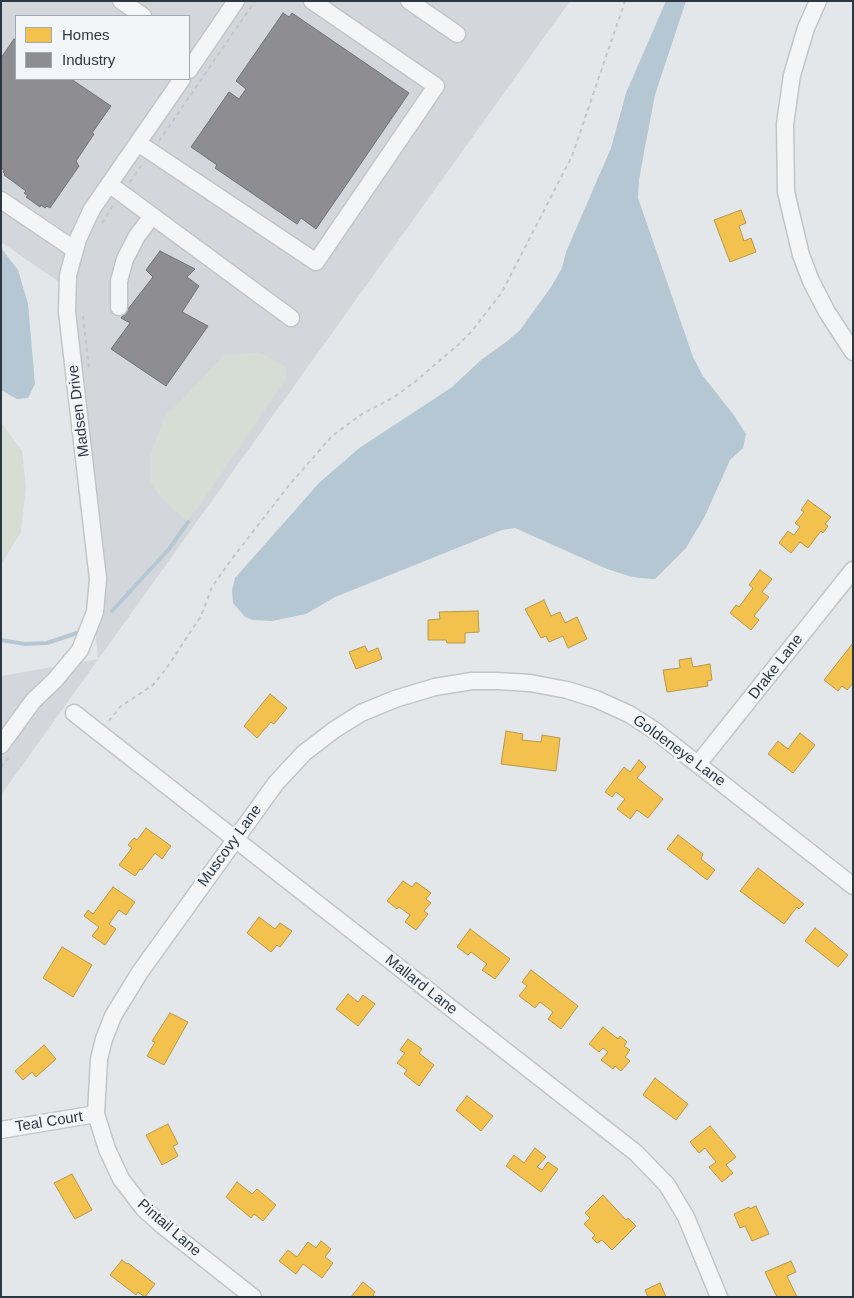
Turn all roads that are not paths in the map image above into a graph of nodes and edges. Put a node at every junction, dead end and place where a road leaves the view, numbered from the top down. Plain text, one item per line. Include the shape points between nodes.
1 (121, 1) edge
2 (236, 1) edge
3 (312, 1) edge
4 (409, 1) edge
5 (818, 1) edge
6 (142, 15) edge
7 (457, 34) dead end
8 (192, 58) edge
9 (177, 81) edge
10 (144, 148) junction
11 (116, 189) junction
12 (1, 200) edge
13 (152, 216) junction
14 (75, 250) junction
15 (119, 306) dead end
16 (291, 318) dead end
17 (853, 352) edge
18 (853, 570) edge
19 (476, 681) joint
20 (74, 713) dead end
21 (6, 726) edge
22 (7, 748) edge
23 (698, 764) junction
24 (235, 839) junction
25 (853, 886) edge
26 (96, 1114) junction
27 (1, 1130) edge
28 (253, 1297) edge
29 (718, 1297) edge

1 - 6 street
2 - 8 street
3 - 10 street via 436,86 316,262
4 - 7 street
5 - 17 street via 792,75 785,124 786,192 801,256 811,281
9 - 10 street, Madsen Drive
10 - 11 street, Madsen Drive
11 - 13 street
11 - 14 street, Madsen Drive via 92,209
12 - 14 street
13 - 15 street via 126,258 120,281
13 - 16 street
14 - 21 street, Madsen Drive via 68,275 67,312 98,579 95,612 80,650 55,680
18 - 23 street, Drake Lane
19 - 23 street, Goldeneye Lane via 530,683 596,699 629,714
19 - 24 street, Muscovy Lane via 435,687 395,698 334,730 304,753 276,783
20 - 24 street, Mallard Lane
21 - 22 street, Madsen Drive
23 - 25 street, Goldeneye Lane
24 - 26 street, Muscovy Lane via 112,1016 99,1059
24 - 29 street, Mallard Lane via 636,1153 667,1185 686,1217
26 - 27 street, Teal Court
26 - 28 street, Pintail Lane via 121,1179 144,1209

